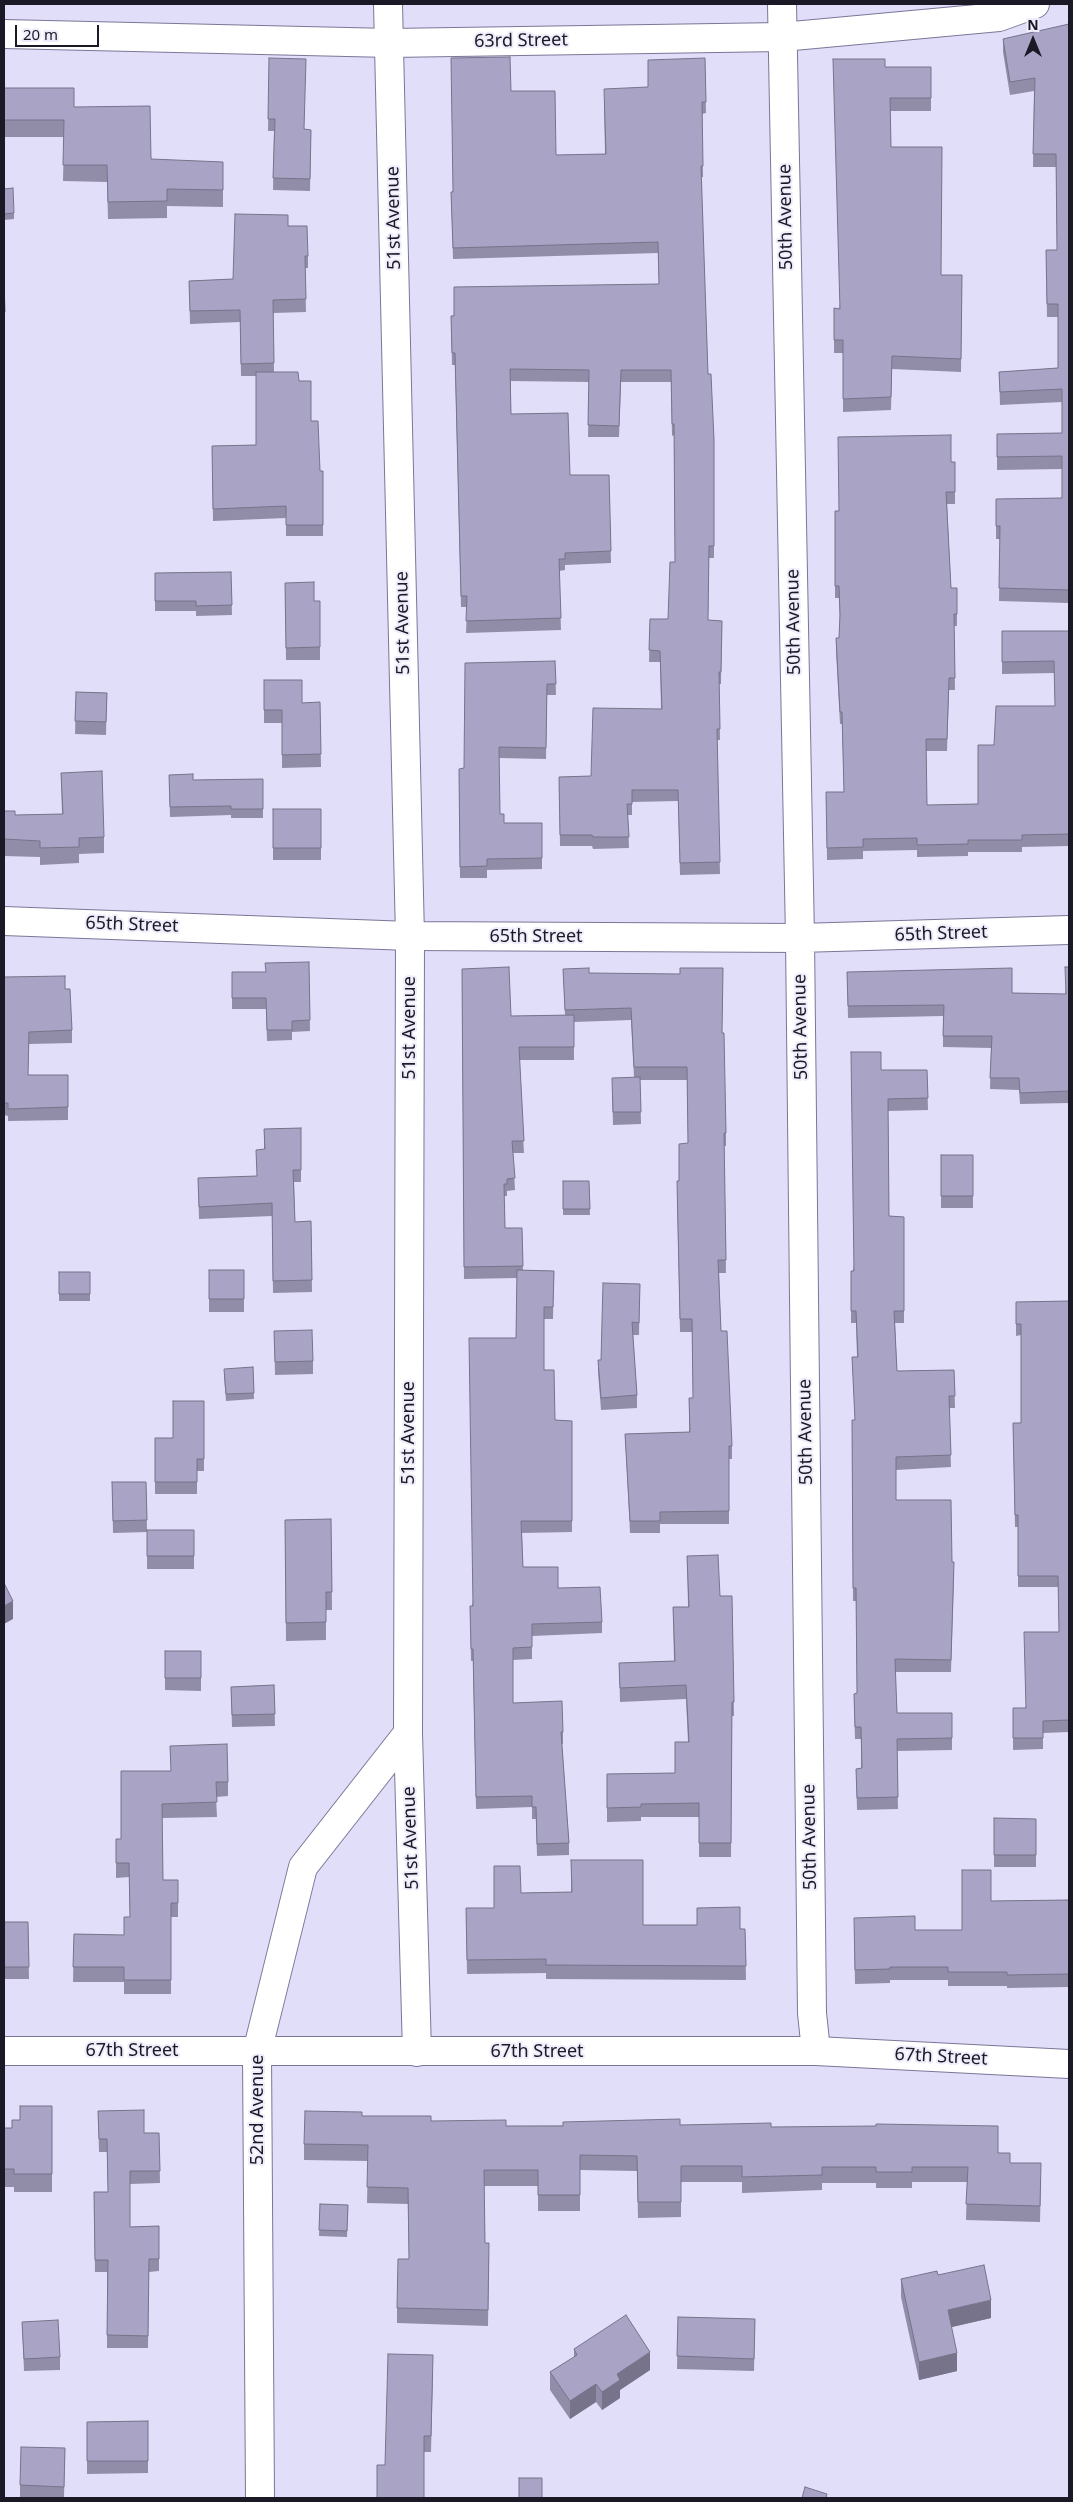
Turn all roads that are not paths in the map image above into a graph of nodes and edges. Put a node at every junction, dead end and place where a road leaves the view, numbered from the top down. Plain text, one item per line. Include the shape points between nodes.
1 (388, 4) edge
2 (782, 4) edge
3 (1034, 4) edge
4 (4, 34) edge
5 (782, 37) junction
6 (390, 43) junction
7 (4, 920) edge
8 (1069, 930) edge
9 (410, 936) junction
10 (800, 938) junction
11 (408, 1733) junction
12 (4, 2051) edge
13 (816, 2051) junction
14 (257, 2052) junction
15 (417, 2052) junction
16 (1069, 2064) edge
17 (260, 2498) edge

1 - 6 street, 51st Avenue
2 - 5 street, 50th Avenue
3 - 5 street, 63rd Street via 999,17
4 - 6 street, 63rd Street
5 - 6 street, 63rd Street
5 - 10 street, 50th Avenue
6 - 9 street, 51st Avenue
7 - 9 street, 65th Street
8 - 10 street, 65th Street
9 - 10 street, 65th Street
9 - 11 street, 51st Avenue
10 - 13 street, 50th Avenue via 812,2013
11 - 14 street, 52nd Avenue via 303,1867
11 - 15 street, 51st Avenue
12 - 14 street, 67th Street
13 - 15 street, 67th Street
13 - 16 street, 67th Street
14 - 15 street, 67th Street
14 - 17 street, 52nd Avenue

